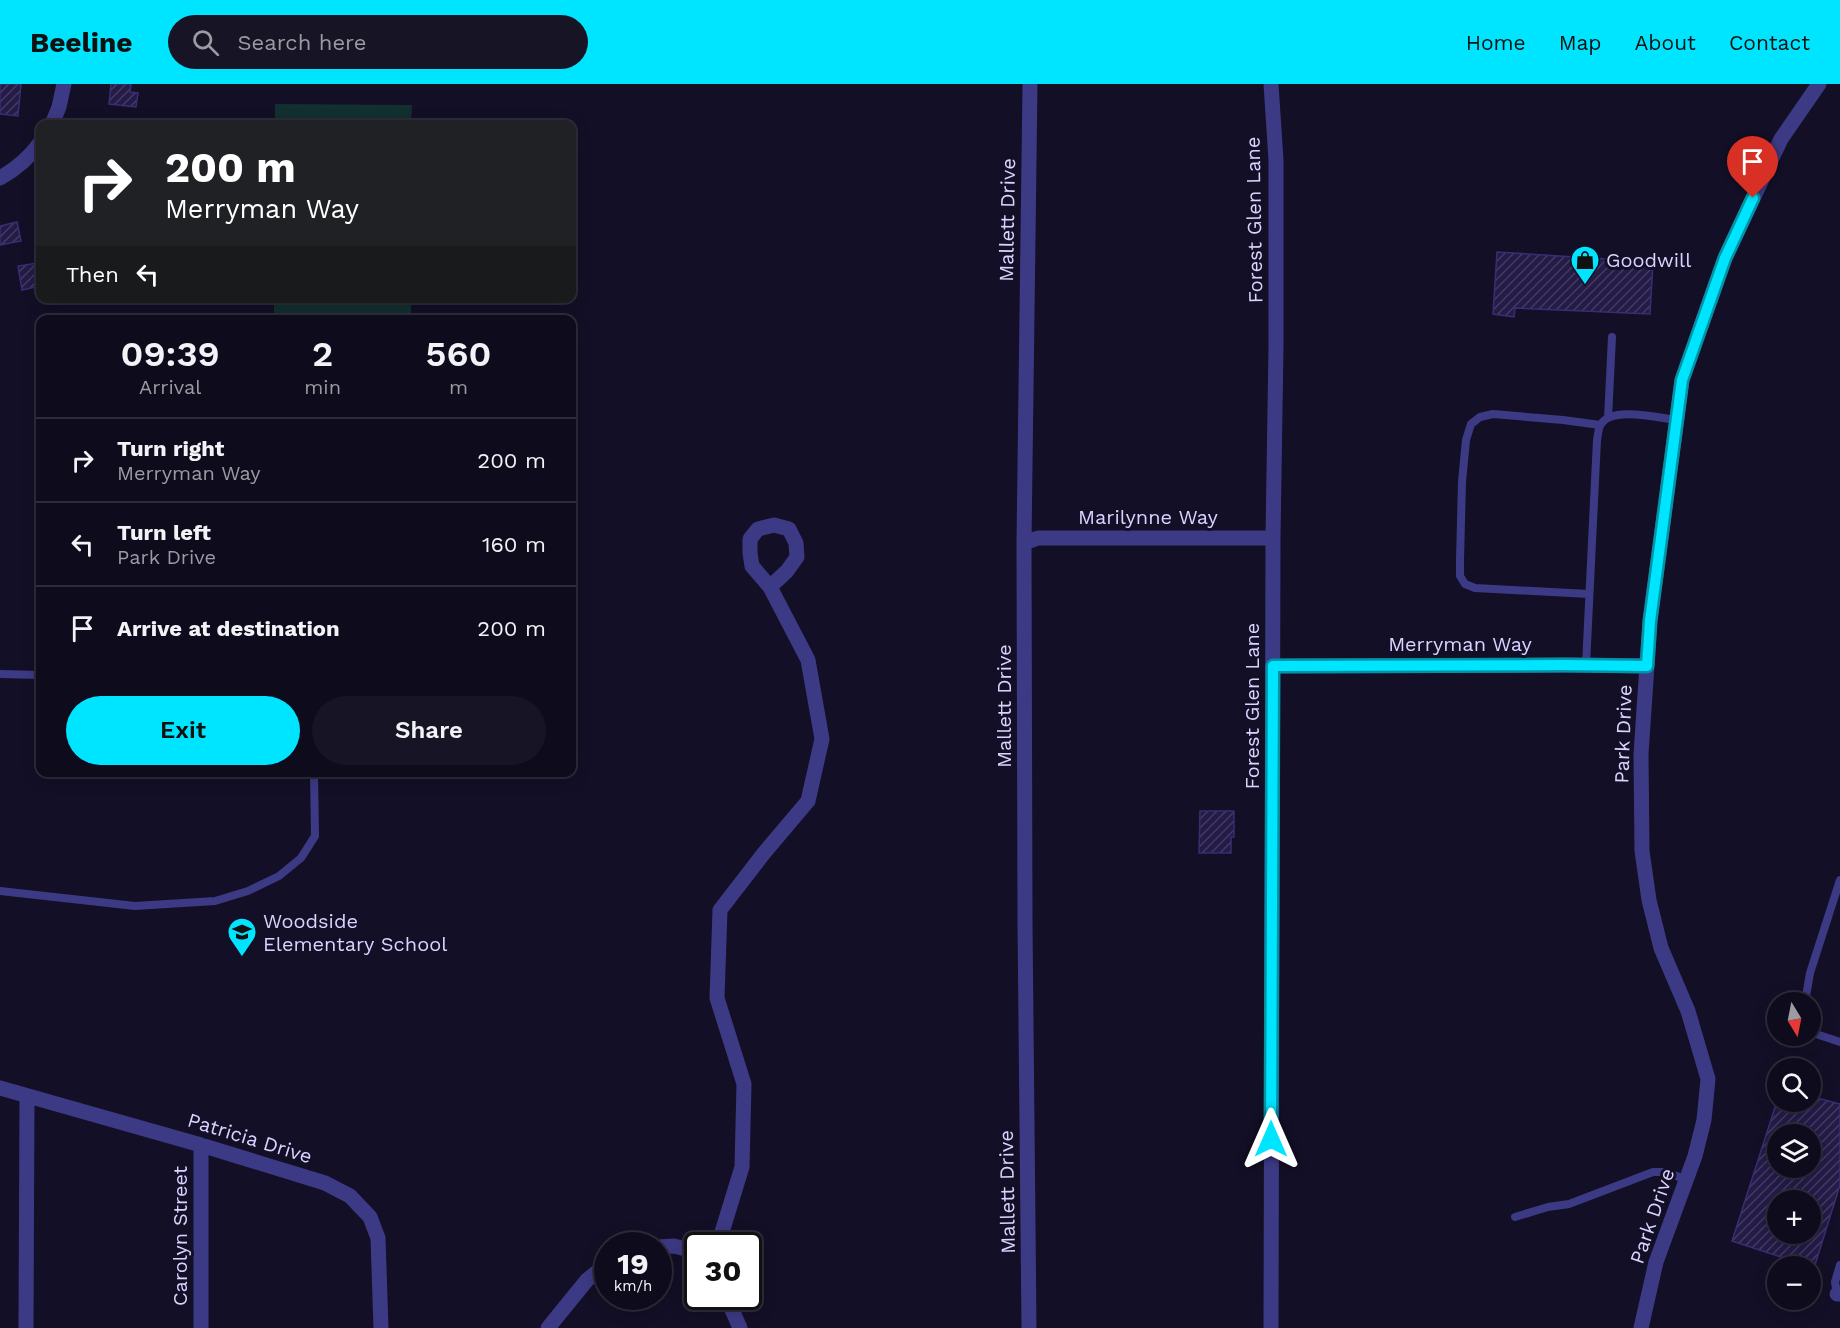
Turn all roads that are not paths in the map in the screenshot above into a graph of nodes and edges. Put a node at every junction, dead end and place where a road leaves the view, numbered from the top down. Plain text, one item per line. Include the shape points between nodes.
1 (64, 84) edge
2 (1030, 84) edge
3 (1270, 84) edge
4 (1819, 84) edge
5 (54, 120) edge
6 (36, 148) edge
7 (0, 178) edge
8 (1612, 337) dead end
9 (1608, 418) junction
10 (1676, 420) junction
11 (1600, 425) junction
12 (1273, 538) junction
13 (1024, 543) junction
14 (770, 587) dead end
15 (1589, 594) junction
16 (1586, 665) junction
17 (1273, 666) junction
18 (1647, 666) junction
19 (0, 674) edge
20 (36, 675) edge
21 (315, 777) edge
22 (1840, 880) edge
23 (0, 891) edge
24 (1807, 992) edge
25 (1821, 1036) edge
26 (1840, 1042) edge
27 (0, 1088) edge
28 (27, 1096) junction
29 (201, 1145) junction
30 (1686, 1180) junction
31 (1515, 1217) dead end
32 (722, 1232) edge
33 (1840, 1265) edge
34 (594, 1275) edge
35 (1838, 1294) edge
36 (732, 1310) edge
37 (26, 1328) edge
38 (201, 1328) edge
39 (381, 1328) edge
40 (548, 1328) edge
41 (740, 1328) edge
42 (1029, 1328) edge
43 (1271, 1328) edge
44 (1641, 1328) edge

1 - 5 street
2 - 13 street, Mallett Drive
3 - 12 street, Forest Glen Lane via 1276,160
4 - 10 street, Park Drive via 1781,139 1725,258 1682,380
6 - 7 street
8 - 9 lane
9 - 10 lane via 1622,414
9 - 11 lane
10 - 18 street, Park Drive
11 - 15 lane
11 - 15 lane via 1493,414 1480,417 1471,424 1466,440 1462,482 1460,576 1465,584 1475,588
12 - 13 street, Marilynne Way via 1038,538
12 - 17 street, Forest Glen Lane
13 - 42 street, Mallett Drive
14 - 32 street via 808,660 822,739 808,801 720,910 717,998 744,1084 742,1167
15 - 16 lane
16 - 17 street, Merryman Way
16 - 18 street, Merryman Way
17 - 43 street, Forest Glen Lane
18 - 30 street, Park Drive via 1641,776 1642,851 1649,900 1661,948 1688,1011 1707,1079 1704,1120
19 - 20 lane
21 - 23 lane via 315,836 301,858 279,876 248,891 215,901 135,906
22 - 24 lane
25 - 26 lane
27 - 28 street, Patricia Drive
28 - 29 street, Patricia Drive
28 - 37 street
29 - 38 street, Carolyn Street
29 - 39 street, Patricia Drive via 325,1183 350,1196 364,1210 378,1238
30 - 31 lane via 1667,1172 1653,1172 1569,1204
30 - 44 street, Park Drive via 1656,1262
33 - 35 lane via 1835,1282
34 - 40 street
36 - 41 street

